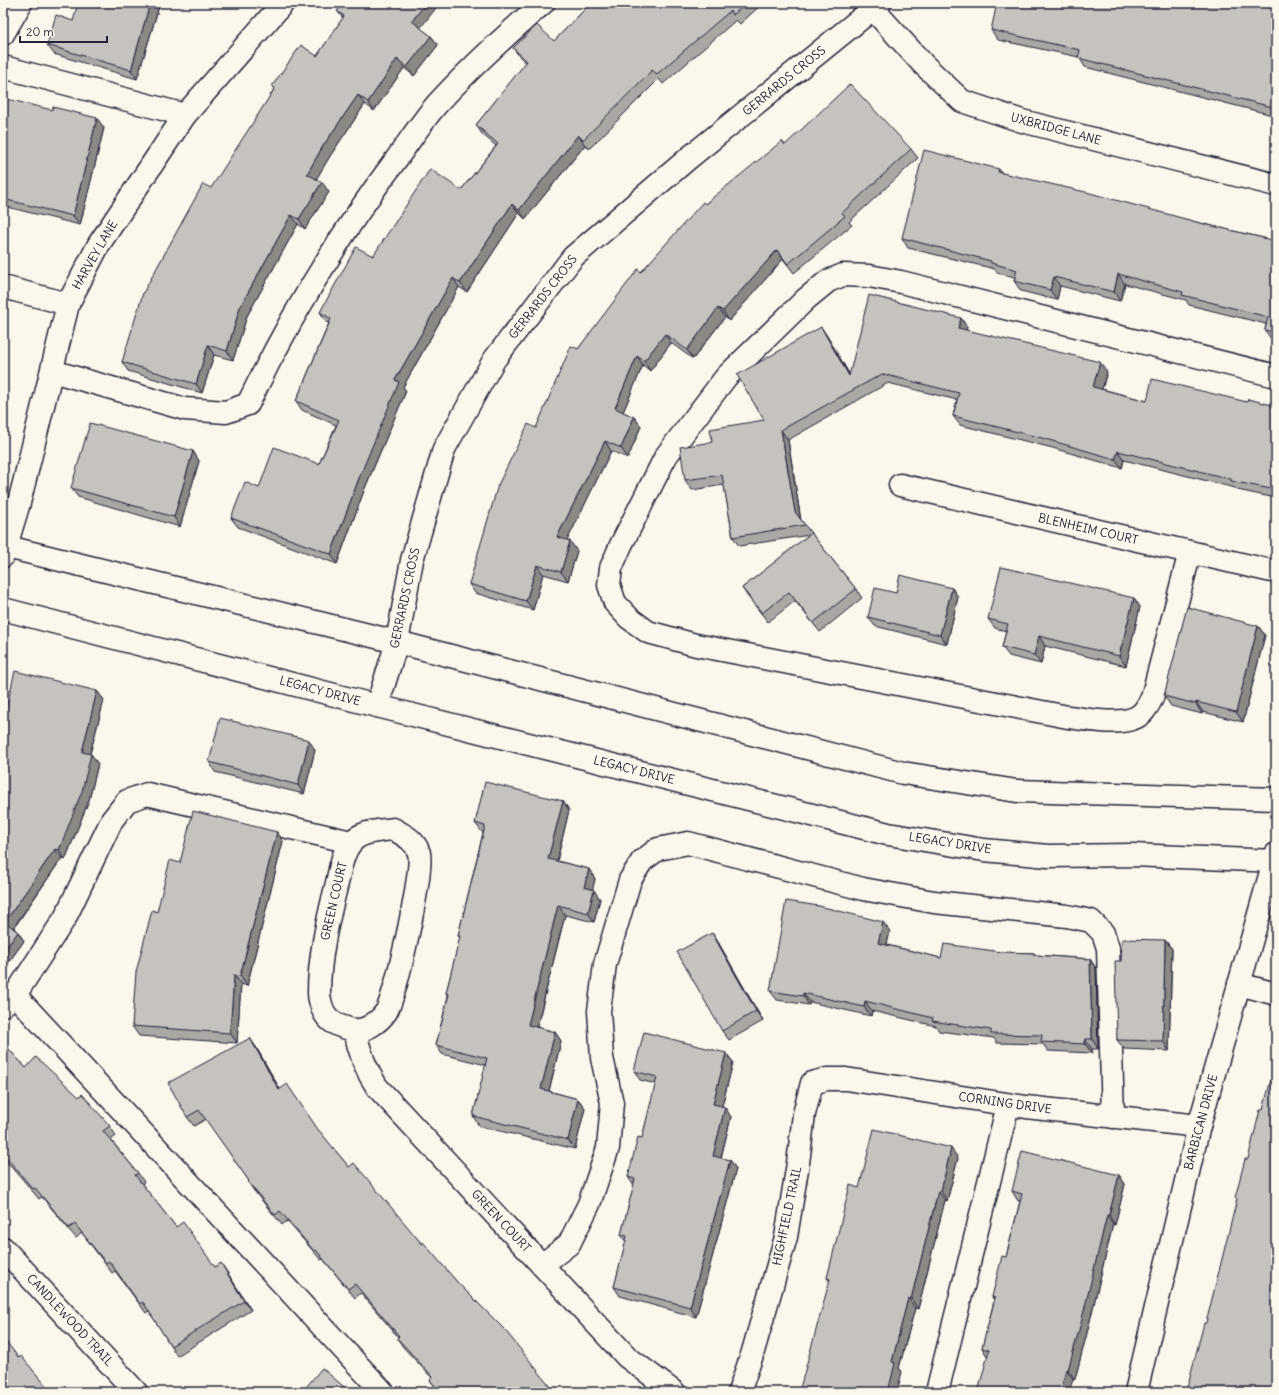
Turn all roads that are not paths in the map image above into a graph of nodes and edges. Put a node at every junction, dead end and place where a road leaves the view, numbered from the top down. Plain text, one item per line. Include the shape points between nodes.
1 (21, 3) edge
2 (283, 3) edge
3 (543, 3) edge
4 (877, 6) edge
5 (3, 34) edge
6 (3, 67) edge
7 (185, 115) junction
8 (1276, 185) edge
9 (3, 288) edge
10 (68, 304) junction
11 (52, 371) junction
12 (1276, 376) edge
13 (900, 485) dead end
14 (4, 550) edge
15 (1190, 552) junction
16 (1276, 572) edge
17 (3, 609) edge
18 (396, 642) junction
19 (377, 706) junction
20 (1276, 799) edge
21 (351, 842) junction
22 (1275, 859) edge
23 (1240, 984) junction
24 (1276, 994) edge
25 (9, 1000) edge
26 (355, 1030) junction
27 (812, 1083) joint
28 (1008, 1105) junction
29 (1113, 1117) junction
30 (1199, 1126) junction
31 (3, 1248) edge
32 (542, 1265) junction
33 (136, 1392) edge
34 (382, 1392) edge
35 (674, 1392) edge
36 (739, 1392) edge
37 (937, 1392) edge
38 (1136, 1392) edge

1 - 5 street
2 - 7 street, HARVEY LANE
3 - 11 street via 493,46 437,104 360,208 295,316 248,404 226,412 185,409
4 - 8 street, UXBRIDGE LANE via 923,64 962,101 1022,121
4 - 18 street, GERRARDS CROSS via 690,157 573,257 494,360 444,449 412,560
6 - 7 street
7 - 10 street, HARVEY LANE via 99,244
9 - 10 street
10 - 11 street, HARVEY LANE
11 - 14 street, HARVEY LANE
12 - 15 street via 901,282 869,276 843,275 828,281 806,299 726,377 693,418 666,456 620,545 611,568 609,585 615,602 629,618 648,632 696,645 1068,717 1111,722 1130,720 1144,712 1152,698
13 - 15 street, BLENHEIM COURT
14 - 18 street
15 - 16 street, BLENHEIM COURT
17 - 19 street, LEGACY DRIVE
18 - 19 street, GERRARDS CROSS
18 - 20 street via 902,774 1017,790
19 - 22 street, LEGACY DRIVE via 888,834 984,850 1048,856 1132,855
21 - 25 street via 147,794 127,801 112,820 65,918
21 - 26 street, GREEN COURT via 343,859 325,931 319,995 325,1014 336,1026
21 - 26 street, GREEN COURT via 368,832 393,829 411,839 419,853 419,872 410,926 392,997 386,1012 377,1024
22 - 23 street, BARBICAN DRIVE
23 - 24 street
23 - 30 street, BARBICAN DRIVE
25 - 34 street
26 - 32 street, GREEN COURT via 359,1054 377,1087
27 - 28 street, CORNING DRIVE via 827,1079 846,1079
27 - 36 street, HIGHFIELD TRAIL via 804,1114 786,1237
28 - 29 street, CORNING DRIVE
28 - 37 street
29 - 30 street, CORNING DRIVE
29 - 32 street via 1108,948 1103,933 1091,921 1067,916 934,902 863,889 688,843 658,849 642,862 630,880 605,964 599,1011 602,1058 612,1103 608,1148 589,1204 570,1244
30 - 38 street, BARBICAN DRIVE
31 - 33 street, CANDLEWOOD TRAIL
32 - 35 street, GREEN COURT via 627,1357

